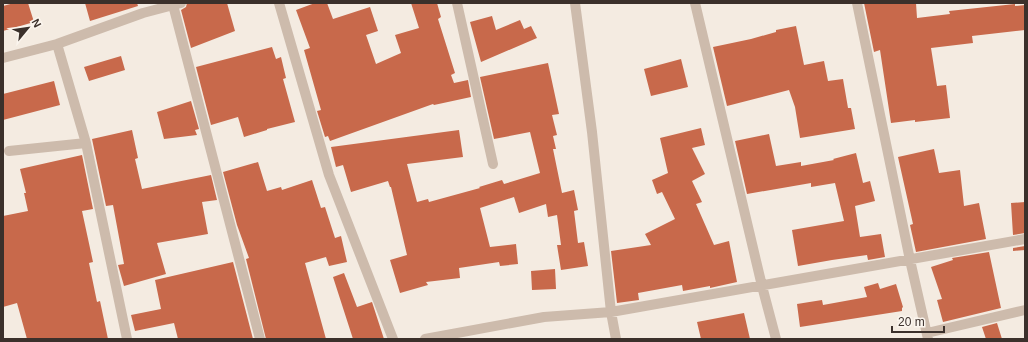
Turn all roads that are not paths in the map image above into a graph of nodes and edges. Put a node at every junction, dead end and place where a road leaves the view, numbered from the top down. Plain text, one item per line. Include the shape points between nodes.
1 (139, 3) edge
2 (279, 3) edge
3 (457, 3) edge
4 (575, 3) edge
5 (695, 3) edge
6 (857, 3) edge
7 (177, 4) edge
8 (143, 13) junction
9 (57, 44) junction
10 (3, 58) edge
11 (86, 142) junction
12 (9, 151) dead end
13 (493, 164) dead end
14 (1025, 239) edge
15 (910, 260) junction
16 (762, 286) junction
17 (1025, 310) edge
18 (611, 312) junction
19 (927, 336) edge
20 (127, 339) edge
21 (260, 339) edge
22 (394, 339) edge
23 (425, 339) edge
24 (616, 339) edge
25 (776, 339) edge

1 - 8 street
2 - 22 street via 329,175
3 - 13 street
4 - 18 street
5 - 16 street
6 - 15 street
7 - 8 street
7 - 21 street
8 - 9 street
9 - 10 street
9 - 11 street
11 - 12 street
11 - 20 street
14 - 15 street
15 - 16 street
15 - 19 street
16 - 18 street
16 - 25 street
17 - 19 street
18 - 23 street via 544,317
18 - 24 street

